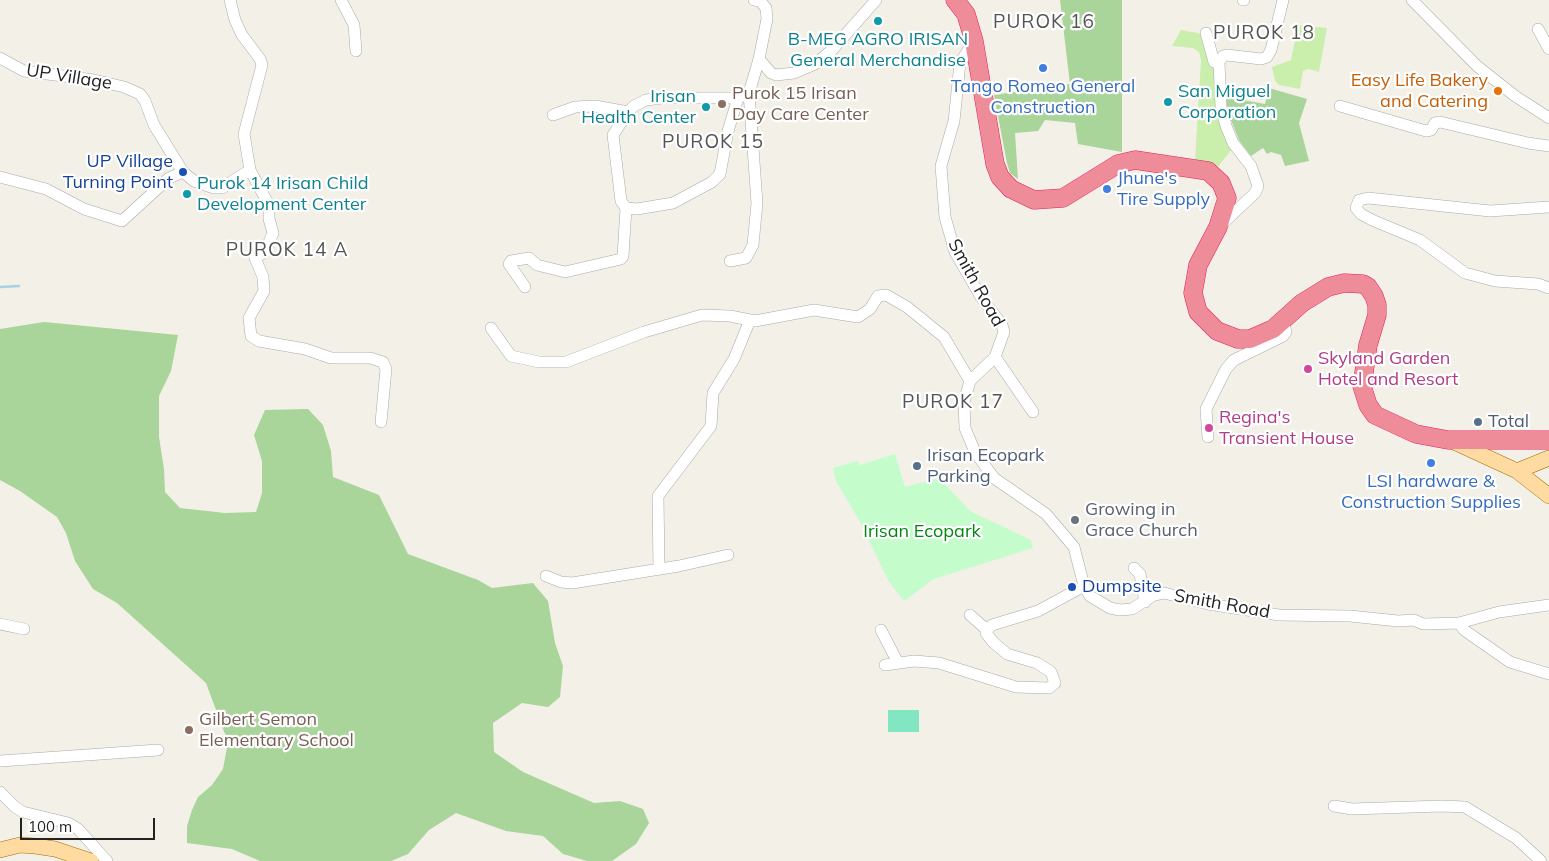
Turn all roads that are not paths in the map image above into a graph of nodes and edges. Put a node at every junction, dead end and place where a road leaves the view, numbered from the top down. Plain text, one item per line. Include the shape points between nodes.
1 (230, 0) edge
2 (341, 0) edge
3 (754, 0) edge
4 (876, 0) edge
5 (955, 0) edge
6 (1283, 0) edge
7 (1412, 0) edge
8 (1538, 29) dead end
9 (1206, 33) dead end
10 (974, 41) junction
11 (1549, 49) edge
12 (356, 51) dead end
13 (0, 58) edge
14 (759, 59) junction
15 (1219, 62) junction
16 (744, 96) junction
17 (1340, 106) dead end
18 (628, 112) junction
19 (553, 114) dead end
20 (1549, 118) edge
21 (1549, 146) edge
22 (250, 170) junction
23 (183, 172) junction
24 (0, 177) edge
25 (1549, 207) edge
26 (626, 208) junction
27 (1218, 227) junction
28 (730, 261) dead end
29 (525, 288) dead end
30 (1549, 288) edge
31 (750, 320) junction
32 (1283, 321) junction
33 (491, 328) dead end
34 (995, 357) junction
35 (970, 381) junction
36 (1033, 412) dead end
37 (381, 422) dead end
38 (1208, 437) dead end
39 (1448, 440) junction
40 (1549, 440) edge
41 (1549, 458) edge
42 (1517, 471) junction
43 (1549, 496) edge
44 (728, 555) dead end
45 (659, 568) junction
46 (1134, 568) dead end
47 (546, 576) dead end
48 (1084, 586) junction
49 (1144, 602) junction
50 (1549, 605) edge
51 (970, 615) dead end
52 (1458, 623) junction
53 (0, 624) edge
54 (24, 629) dead end
55 (881, 630) dead end
56 (987, 630) junction
57 (898, 663) junction
58 (885, 665) dead end
59 (1549, 674) edge
60 (158, 750) dead end
61 (0, 761) edge
62 (0, 792) edge
63 (1334, 806) dead end
64 (0, 850) edge
65 (91, 861) edge
66 (107, 861) edge
67 (1541, 861) edge

1 - 22 street via 242,35 260,58 262,66 244,134
2 - 12 street via 354,25
3 - 14 street via 766,8 767,19
4 - 14 street via 832,50 815,64 794,73 776,75 770,73
5 - 10 highway via 966,14
6 - 15 street via 1267,57 1227,55
7 - 20 street via 1477,66
8 - 11 street
9 - 15 street via 1214,62
10 - 27 highway via 995,164 1000,177 1011,189 1034,200 1051,201 1073,194 1118,164 1135,160 1193,168 1208,171 1224,190 1227,198
10 - 34 street, Smith Road via 960,63 954,121 941,166 949,237 973,284 1002,325 1002,339
13 - 23 street, UP Village via 17,69 94,80 140,94 154,125
14 - 16 street
15 - 27 street via 1221,107 1226,126 1233,143 1252,166 1258,186 1255,193
16 - 18 street via 646,100
16 - 26 street via 728,131 720,174 712,182 673,203
16 - 28 street via 757,203 753,245 746,258
17 - 21 street via 1426,131 1440,122 1528,144
18 - 19 street via 595,106 574,107
18 - 26 street via 613,135 621,201
22 - 23 street, UP Village via 222,188 194,181
22 - 37 street via 269,205 273,233 265,252 255,258 263,277 264,291 249,318 252,336 259,341 305,349 331,358 370,358 384,362
23 - 24 street via 169,178 122,221 84,209 46,189
25 - 30 street via 1490,211 1368,198 1356,203 1361,214 1420,240 1465,273 1494,281 1531,283
26 - 29 street via 623,256 620,260 565,272 537,265 529,258 511,261 509,264
27 - 32 highway via 1198,265 1194,280 1193,293 1198,312 1217,331 1238,339 1262,335
31 - 33 street via 720,315 683,319 577,358 552,362 511,356
31 - 35 street via 814,310 858,317 870,310 878,296 886,295 907,307 944,337
31 - 45 street via 734,359 714,393 711,426 659,492
32 - 38 street via 1286,332 1282,336 1234,360 1226,369 1206,410
32 - 39 highway via 1302,303 1328,287 1355,282 1368,287 1374,296 1376,315 1363,373 1362,386 1368,405 1375,415 1395,425 1416,434
34 - 35 street, Smith Road
34 - 36 street
35 - 48 street via 963,413 975,452 994,478 1046,514 1067,539 1077,553
39 - 40 highway
39 - 42 main road
41 - 42 main road
42 - 43 main road
44 - 45 street
45 - 47 street via 572,583
46 - 49 street via 1140,574
48 - 49 street, Smith Road via 1090,596 1110,608 1126,610
48 - 56 street via 1038,611 992,625
49 - 52 street, Smith Road via 1154,595 1164,594 1292,616
50 - 52 street, Smith Road via 1499,612
51 - 56 street
52 - 59 street via 1510,662
53 - 54 street
55 - 57 street
56 - 57 street via 993,642 1007,654 1037,663 1051,672 1055,680 1053,686 1016,686 939,663
57 - 58 street
60 - 61 street
62 - 66 street via 23,812 68,823 78,829
63 - 67 street via 1352,810 1465,807 1516,838
64 - 65 main road via 20,845 35,846

